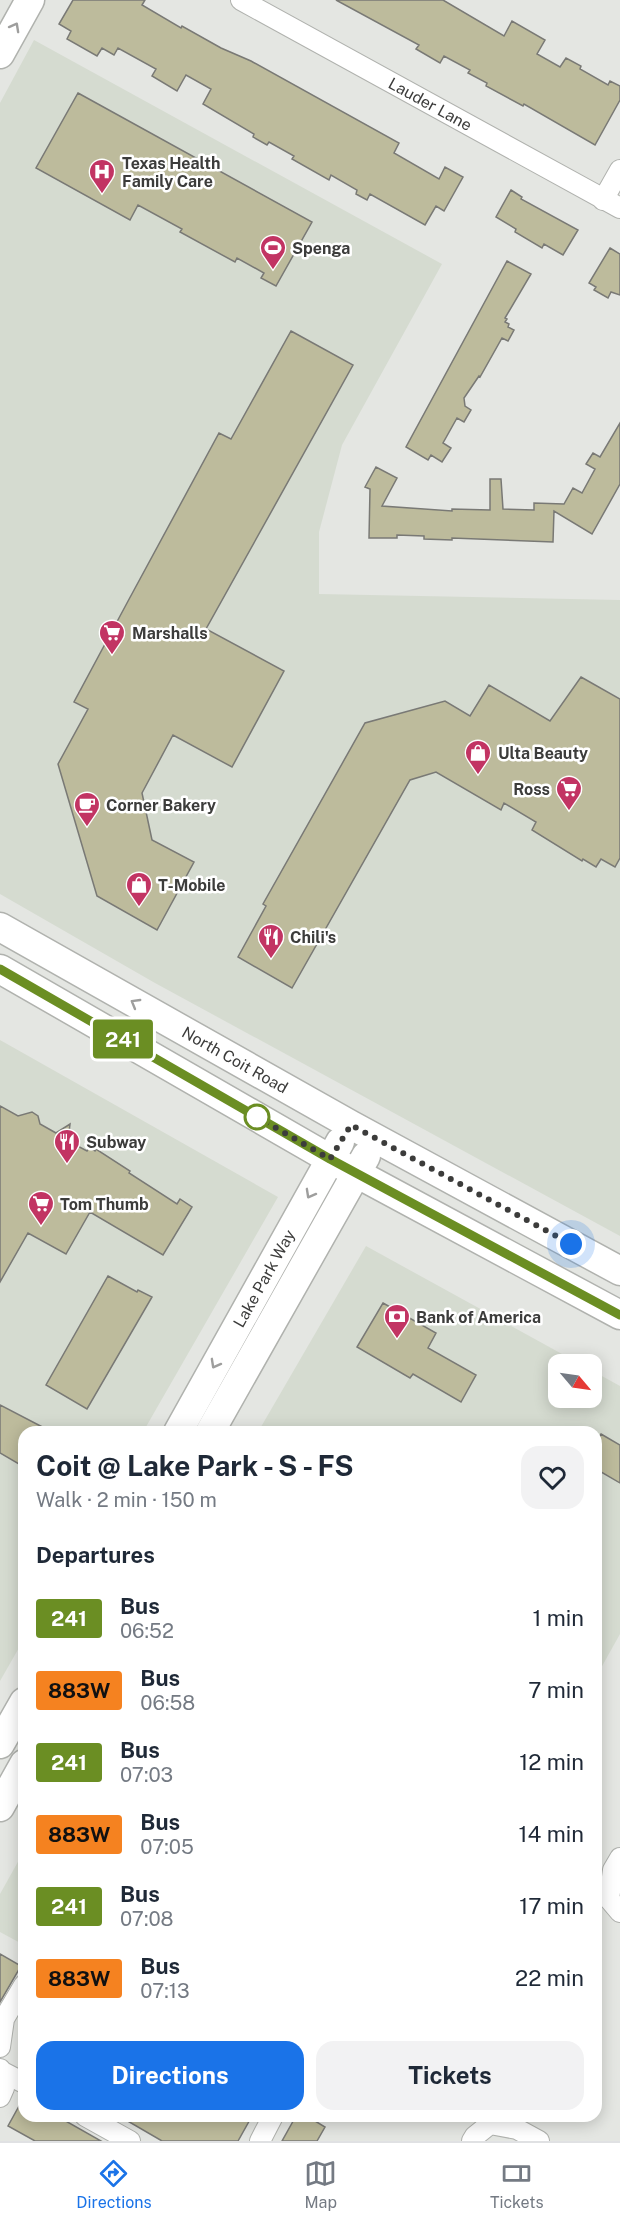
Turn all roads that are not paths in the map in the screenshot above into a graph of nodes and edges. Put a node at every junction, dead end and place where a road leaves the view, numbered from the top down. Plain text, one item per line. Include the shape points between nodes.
1 (30, 0) edge
2 (241, 0) edge
3 (0, 54) edge
4 (620, 170) edge
5 (612, 204) edge
6 (0, 927) edge
7 (0, 969) edge
8 (351, 1125) junction
9 (376, 1138) junction
10 (330, 1159) junction
11 (357, 1173) junction
12 (620, 1271) edge
13 (620, 1315) edge
14 (181, 1426) edge
15 (213, 1426) edge
16 (18, 1712) edge
17 (0, 1744) edge
18 (18, 1775) edge
19 (0, 1807) edge
20 (620, 1858) edge
21 (614, 1906) edge
22 (18, 1995) edge
23 (0, 2047) edge
24 (0, 2070) edge
25 (18, 2080) edge
26 (0, 2097) edge
27 (96, 2122) edge
28 (270, 2122) edge
29 (130, 2141) edge
30 (260, 2141) edge
31 (472, 2141) edge
32 (539, 2141) edge

3 -> 1 main road
2 - 5 street, Lauder Lane
4 - 5 street
8 -> 6 main road, North Coit Road
7 - 10 main road
8 - 9 main road, North Coit Road
8 - 10 main road, Lake Park Way
9 - 11 main road, Lake Park Way
9 - 12 main road, North Coit Road
10 - 11 main road
10 -> 14 main road, Lake Park Way
11 - 13 main road
11 - 15 main road, Lake Park Way
16 - 17 main road
18 - 19 main road
20 - 21 street via 613,1870
22 - 23 street via 4,2019
24 - 25 street
24 - 26 street via 4,2088
27 - 29 street
28 - 30 street
31 - 32 street via 490,2124 517,2129

